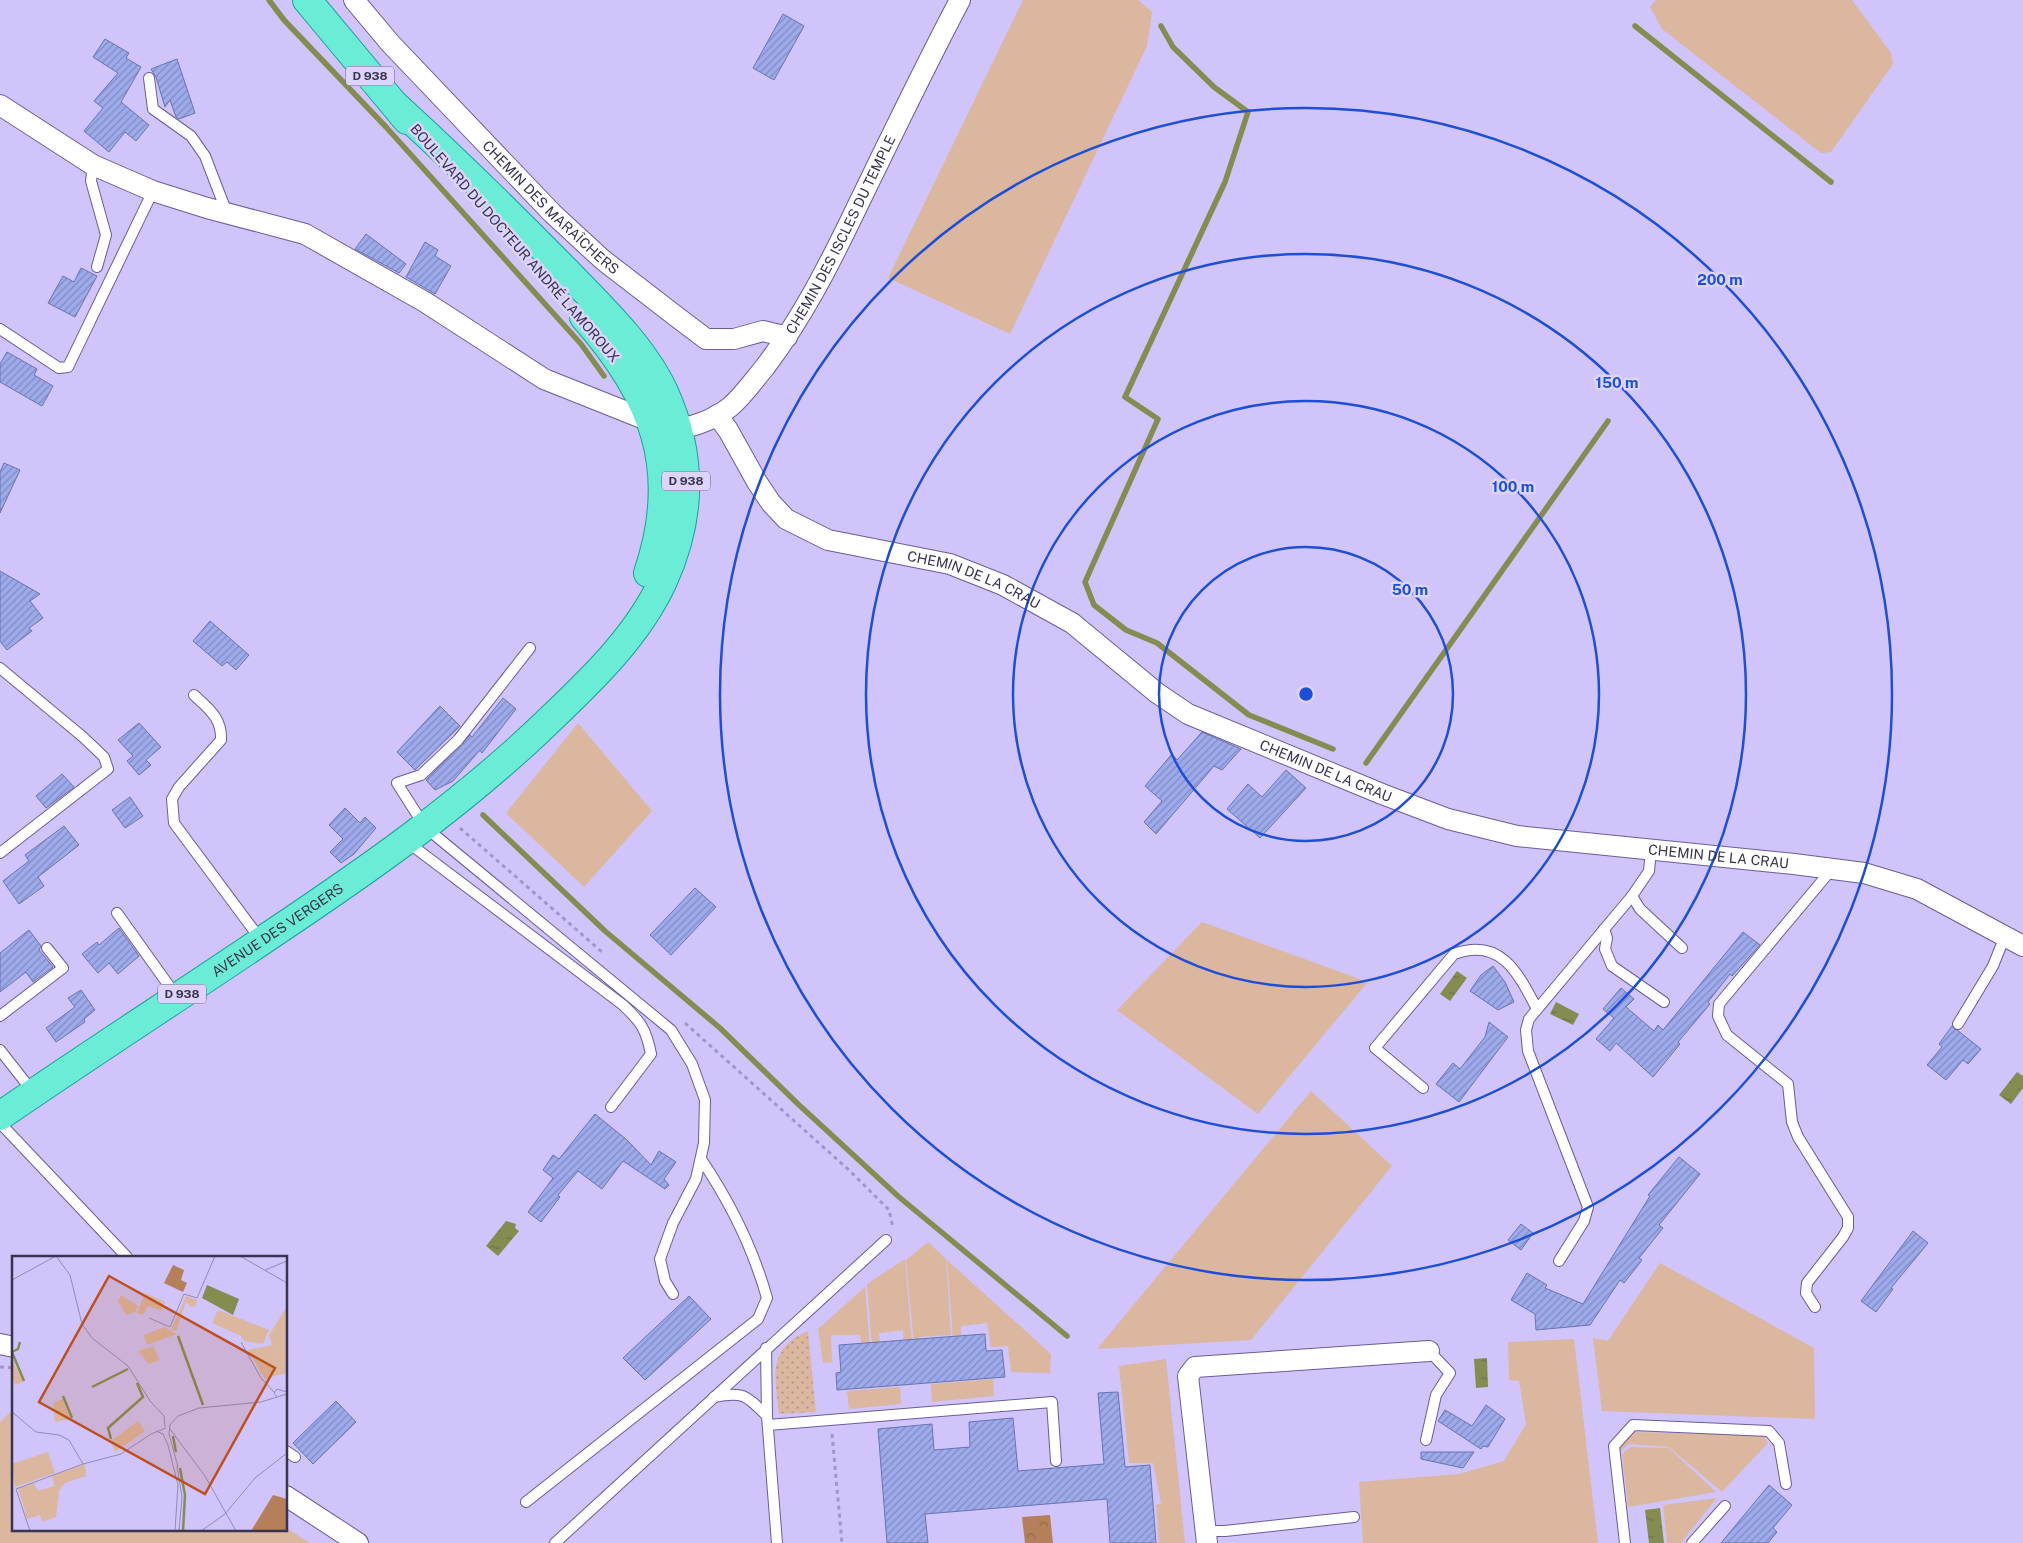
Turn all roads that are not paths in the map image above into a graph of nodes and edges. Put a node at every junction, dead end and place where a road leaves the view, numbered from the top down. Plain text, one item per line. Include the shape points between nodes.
1 (308, 0) edge
2 (354, 0) edge
3 (960, 0) edge
4 (149, 78) dead end
5 (0, 105) edge
6 (396, 106) junction
7 (93, 165) junction
8 (153, 191) junction
9 (226, 213) junction
10 (97, 267) dead end
11 (0, 330) edge
12 (787, 337) junction
13 (717, 415) junction
14 (651, 422) junction
15 (677, 430) junction
16 (662, 468) junction
17 (530, 648) dead end
18 (0, 668) edge
19 (194, 695) dead end
20 (541, 728) junction
21 (416, 834) junction
22 (1651, 850) junction
23 (0, 853) edge
24 (1832, 869) junction
25 (1632, 896) junction
26 (118, 913) dead end
27 (1604, 929) junction
28 (2005, 936) junction
29 (262, 941) junction
30 (2023, 946) edge
31 (47, 948) dead end
32 (1682, 948) dead end
33 (177, 998) junction
34 (1664, 1002) dead end
35 (1537, 1009) junction
36 (0, 1016) edge
37 (1958, 1024) dead end
38 (0, 1050) edge
39 (1423, 1088) dead end
40 (34, 1093) junction
41 (611, 1107) dead end
42 (0, 1116) edge
43 (0, 1123) edge
44 (701, 1159) junction
45 (886, 1240) dead end
46 (126, 1256) edge
47 (1559, 1260) dead end
48 (673, 1294) dead end
49 (1815, 1307) dead end
50 (766, 1348) junction
51 (1429, 1351) joint
52 (713, 1398) junction
53 (767, 1420) junction
54 (1426, 1440) dead end
55 (1056, 1461) dead end
56 (1786, 1484) dead end
57 (288, 1497) edge
58 (526, 1502) dead end
59 (1725, 1506) dead end
60 (1354, 1517) dead end
61 (1206, 1537) edge
62 (358, 1543) edge
63 (555, 1543) edge
64 (777, 1543) edge
65 (1625, 1543) edge
66 (1692, 1543) edge

1 - 6 main road, BOULEVARD DU DOCTEUR ANDRÉ LAMOROUX / D 938
2 - 12 street, CHEMIN DES MARAÎCHERS via 390,43 552,212 603,260 677,318 706,339 734,339 763,331
3 - 12 street, CHEMIN DES ISCLES DU TEMPLE via 820,283
4 - 9 lane via 153,109 191,136 205,156
5 - 7 street
6 - 14 main road, BOULEVARD DU DOCTEUR ANDRÉ LAMOROUX / D 938 via 436,158 568,299 617,357 635,386
6 - 15 main road, BOULEVARD DU DOCTEUR ANDRÉ LAMOROUX / D 938 via 534,237 598,305 653,371
7 - 8 street
7 - 10 lane via 91,180 106,234
8 - 9 street
8 - 11 lane via 68,367 59,368
9 - 14 street via 305,234 425,302 544,379
12 - 13 street, CHEMIN DES ISCLES DU TEMPLE via 740,397
13 - 15 street, CHEMIN DES ISCLES DU TEMPLE
13 - 22 street, CHEMIN DE LA CRAU via 756,482 786,519 828,540 950,564 1003,585 1072,623 1157,693 1188,714 1448,819 1517,836
14 - 15 street
14 - 16 main road, BOULEVARD DU DOCTEUR ANDRÉ LAMOROUX / D 938
15 - 16 street
15 - 20 main road, BOULEVARD DU DOCTEUR ANDRÉ LAMOROUX / D 938 via 685,460 683,523 662,584 600,669
16 - 20 main road, BOULEVARD DU DOCTEUR ANDRÉ LAMOROUX / D 938 via 662,525 648,573 620,624
17 - 21 lane via 458,740 422,775 397,783
18 - 23 lane via 83,737 104,757 108,769
19 - 29 lane via 217,717 222,728 221,740 178,787 172,799 174,823
20 - 21 main road, AVENUE DES VERGERS / D 938 via 498,770
21 - 29 main road, AVENUE DES VERGERS / D 938
21 - 41 lane via 640,1021 647,1034 651,1054
21 - 44 lane via 671,1030 692,1064 705,1100
22 - 24 street, CHEMIN DE LA CRAU
22 - 25 lane via 1650,871
24 - 28 street, CHEMIN DE LA CRAU via 1864,873 1917,889
24 - 49 lane via 1719,1004 1718,1016 1727,1035 1788,1084 1792,1122 1798,1137 1848,1217 1848,1228 1843,1237 1808,1283 1806,1293
25 - 27 lane
25 - 32 lane via 1640,909
26 - 33 lane
27 - 34 lane via 1607,938 1605,949 1612,966
27 - 35 lane
28 - 30 street, CHEMIN DE LA CRAU
28 - 37 lane via 1993,966
29 - 33 main road, AVENUE DES VERGERS / D 938
31 - 36 lane via 63,968
33 - 40 main road, AVENUE DES VERGERS / D 938
35 - 39 lane via 1508,963 1486,949 1468,949 1454,954 1375,1048
35 - 47 lane via 1529,1018 1526,1030 1528,1051 1588,1208 1584,1221
38 - 40 lane
40 - 42 main road, AVENUE DES VERGERS / D 938
43 - 46 lane
44 - 48 lane via 696,1179 673,1223 660,1259 665,1281
44 - 58 lane via 726,1196 760,1273 767,1298 758,1319
45 - 50 lane
50 - 52 lane
50 - 53 lane
51 - 54 lane via 1450,1373 1436,1395
51 - 61 street via 1195,1367 1188,1376
52 - 53 lane via 734,1393 751,1400
52 - 63 lane
53 - 55 lane via 830,1419 1052,1402
53 - 64 lane
56 - 65 lane via 1779,1443 1769,1431 1633,1425 1614,1446
57 - 62 street
59 - 66 lane
60 - 61 lane via 1225,1531

